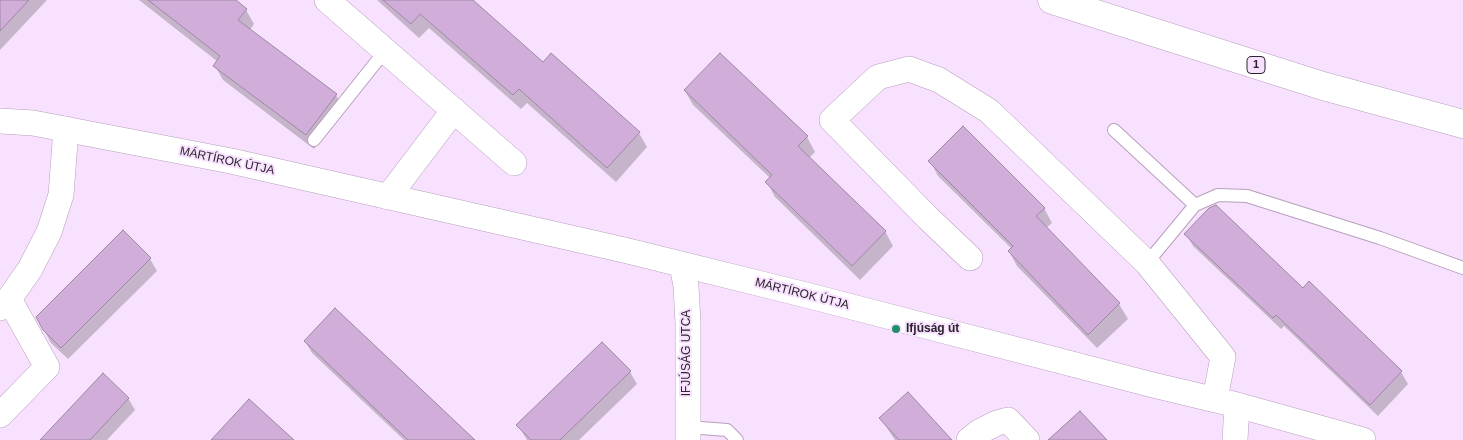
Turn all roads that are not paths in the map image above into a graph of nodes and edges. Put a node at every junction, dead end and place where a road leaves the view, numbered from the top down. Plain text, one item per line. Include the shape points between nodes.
1 (327, 0) edge
2 (1052, 0) edge
3 (385, 51) junction
4 (454, 110) junction
5 (0, 121) edge
6 (1463, 124) edge
7 (66, 129) junction
8 (1114, 130) dead end
9 (314, 140) dead end
10 (514, 163) dead end
11 (388, 197) junction
12 (1195, 205) junction
13 (970, 258) dead end
14 (1147, 263) junction
15 (682, 266) junction
16 (1463, 268) edge
17 (4, 303) edge
18 (1226, 402) junction
19 (0, 415) edge
20 (688, 433) edge
21 (737, 440) edge
22 (969, 440) edge
23 (1027, 440) edge
24 (1235, 440) edge
25 (1363, 440) edge

1 - 3 street
2 - 6 main road, 1 via 1313,83
3 - 4 street
3 - 9 lane
4 - 10 street
4 - 11 street
5 - 7 street, MÁRTÍROK ÚTJA
7 - 11 street, MÁRTÍROK ÚTJA via 231,161
7 - 17 street via 62,195 30,269
8 - 12 lane
11 - 15 street, MÁRTÍROK ÚTJA
12 - 14 lane
12 - 16 lane via 1218,195 1247,196
13 - 14 street via 832,120 878,77 909,68 939,80 989,111
14 - 18 street via 1224,357
15 - 18 street, MÁRTÍROK ÚTJA
15 - 20 street, IFJÚSÁG UTCA via 688,323
17 - 19 street via 47,367
18 - 24 street
18 - 25 street, MÁRTÍROK ÚTJA
20 - 21 lane via 727,430
22 - 23 street via 997,422 1008,420

